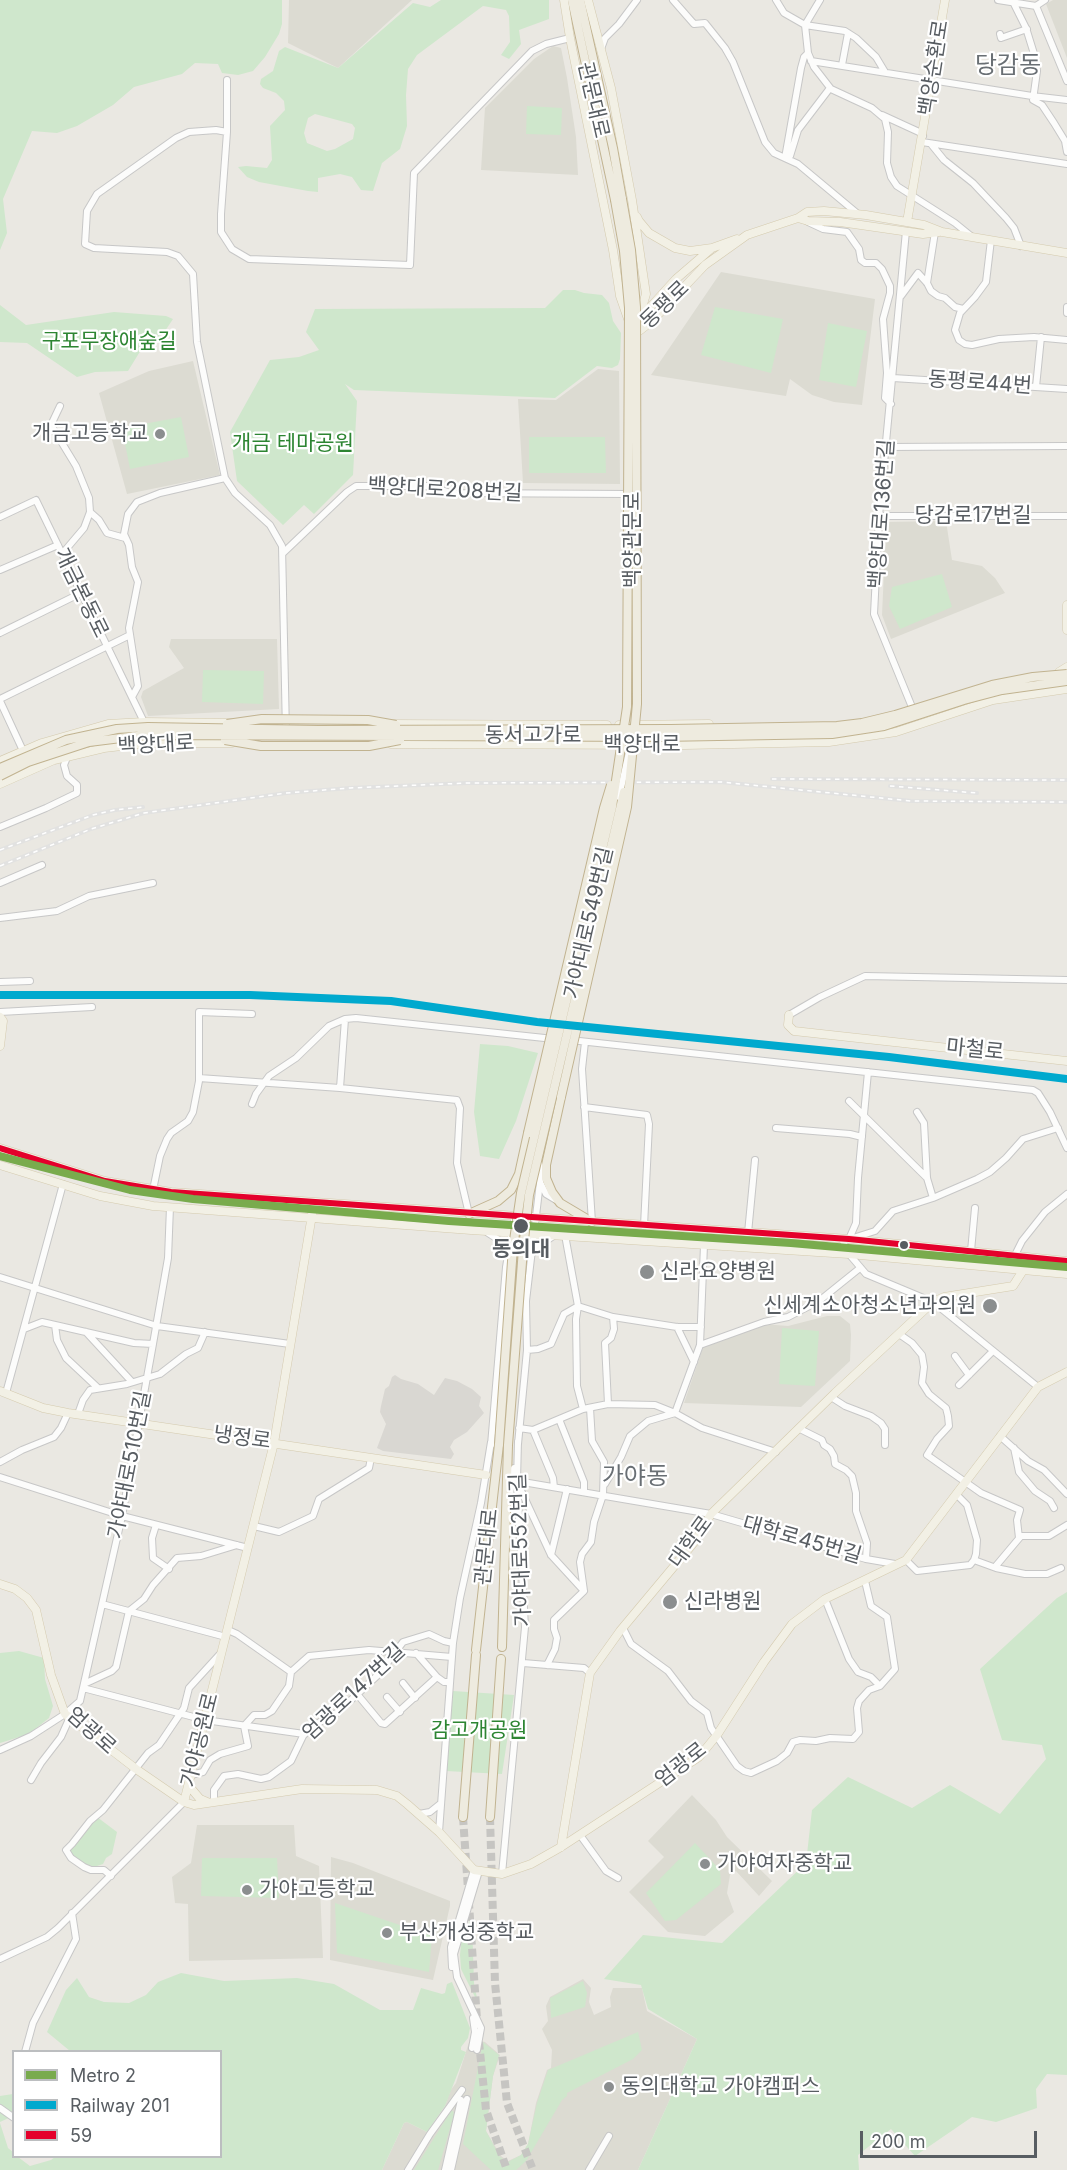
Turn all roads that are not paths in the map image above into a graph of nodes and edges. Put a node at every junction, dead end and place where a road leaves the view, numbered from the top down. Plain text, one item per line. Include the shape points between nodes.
1 (564, 0) edge
2 (572, 0) edge
3 (580, 0) edge
4 (588, 0) edge
5 (637, 0) edge
6 (673, 0) edge
7 (776, 0) edge
8 (820, 0) edge
9 (945, 0) edge
10 (1002, 0) edge
11 (1045, 0) edge
12 (1013, 2) junction
13 (1036, 6) junction
14 (805, 25) junction
15 (1027, 29) junction
16 (848, 33) junction
17 (999, 34) dead end
18 (570, 38) junction
19 (601, 48) junction
20 (808, 53) junction
21 (811, 60) junction
22 (842, 65) junction
23 (885, 72) junction
24 (932, 79) junction
25 (227, 80) dead end
26 (1067, 81) edge
27 (830, 88) junction
28 (1032, 96) junction
29 (1067, 100) edge
30 (881, 115) junction
31 (227, 132) junction
32 (925, 141) junction
33 (1067, 152) edge
34 (785, 158) junction
35 (1067, 164) edge
36 (913, 195) junction
37 (619, 199) junction
38 (632, 200) junction
39 (858, 214) junction
40 (798, 218) junction
41 (808, 221) junction
42 (907, 227) junction
43 (938, 232) junction
44 (747, 235) junction
45 (971, 237) junction
46 (991, 240) junction
47 (1021, 246) junction
48 (712, 248) junction
49 (1067, 253) edge
50 (927, 283) junction
51 (901, 296) junction
52 (1067, 307) edge
53 (963, 309) junction
54 (1067, 313) edge
55 (634, 335) junction
56 (1041, 337) junction
57 (1067, 340) edge
58 (893, 378) junction
59 (1035, 387) junction
60 (1067, 389) edge
61 (891, 404) junction
62 (60, 405) dead end
63 (1067, 446) edge
64 (886, 447) junction
65 (225, 478) junction
66 (633, 494) junction
67 (90, 512) junction
68 (879, 516) junction
69 (1067, 516) edge
70 (0, 517) edge
71 (125, 538) junction
72 (58, 545) junction
73 (283, 553) junction
74 (62, 554) junction
75 (0, 570) edge
76 (81, 593) junction
77 (1067, 605) edge
78 (1067, 630) edge
79 (0, 633) edge
80 (130, 635) junction
81 (107, 646) junction
82 (1065, 671) edge
83 (1067, 681) edge
84 (1067, 689) edge
85 (132, 697) junction
86 (0, 700) edge
87 (912, 707) junction
88 (144, 722) junction
89 (286, 723) junction
90 (919, 724) junction
91 (601, 725) junction
92 (632, 725) junction
93 (676, 725) junction
94 (198, 731) junction
95 (420, 732) junction
96 (72, 733) junction
97 (286, 743) junction
98 (601, 745) junction
99 (676, 745) junction
100 (628, 749) junction
101 (23, 751) junction
102 (68, 756) junction
103 (0, 762) edge
104 (0, 768) edge
105 (32, 770) junction
106 (0, 776) edge
107 (0, 784) edge
108 (0, 827) edge
109 (42, 865) dead end
110 (0, 883) edge
111 (153, 883) dead end
112 (0, 918) edge
113 (1067, 980) edge
114 (30, 981) dead end
115 (0, 982) edge
116 (92, 1007) dead end
117 (0, 1012) edge
118 (252, 1014) dead end
119 (789, 1015) joint
120 (0, 1017) edge
121 (345, 1020) junction
122 (585, 1042) junction
123 (0, 1046) edge
124 (1067, 1061) edge
125 (868, 1072) junction
126 (199, 1078) junction
127 (265, 1082) junction
128 (340, 1088) junction
129 (849, 1101) dead end
130 (252, 1104) dead end
131 (584, 1107) junction
132 (917, 1112) dead end
133 (864, 1116) junction
134 (776, 1128) dead end
135 (1058, 1128) junction
136 (539, 1135) junction
137 (862, 1137) junction
138 (0, 1148) edge
139 (1067, 1148) edge
140 (532, 1159) junction
141 (755, 1160) dead end
142 (0, 1165) edge
143 (927, 1178) junction
144 (540, 1182) junction
145 (63, 1184) junction
146 (153, 1190) junction
147 (508, 1192) junction
148 (1067, 1194) edge
149 (933, 1198) junction
150 (314, 1203) junction
151 (560, 1203) junction
152 (171, 1207) junction
153 (975, 1208) dead end
154 (469, 1214) junction
155 (312, 1217) junction
156 (514, 1217) junction
157 (536, 1218) junction
158 (594, 1222) junction
159 (644, 1226) junction
160 (479, 1230) junction
161 (510, 1232) junction
162 (748, 1233) junction
163 (533, 1234) junction
164 (555, 1234) junction
165 (564, 1235) junction
166 (596, 1237) junction
167 (845, 1239) junction
168 (704, 1245) junction
169 (971, 1251) junction
170 (508, 1254) junction
171 (849, 1254) junction
172 (531, 1256) junction
173 (1014, 1257) junction
174 (1031, 1258) junction
175 (1067, 1261) edge
176 (860, 1268) junction
177 (1023, 1271) junction
178 (1067, 1274) edge
179 (0, 1277) edge
180 (35, 1289) junction
181 (933, 1302) junction
182 (578, 1306) junction
183 (613, 1317) junction
184 (55, 1325) junction
185 (157, 1326) junction
186 (677, 1327) junction
187 (701, 1327) junction
188 (24, 1329) junction
189 (85, 1332) junction
190 (205, 1332) junction
191 (899, 1334) junction
192 (153, 1344) junction
193 (291, 1344) junction
194 (700, 1345) junction
195 (992, 1349) junction
196 (527, 1350) junction
197 (955, 1356) dead end
198 (694, 1362) junction
199 (1067, 1372) edge
200 (969, 1375) junction
201 (147, 1377) junction
202 (132, 1382) junction
203 (959, 1385) dead end
204 (1038, 1387) junction
205 (98, 1388) junction
206 (3, 1392) edge
207 (831, 1397) junction
208 (608, 1404) junction
209 (587, 1408) junction
210 (68, 1413) junction
211 (675, 1413) junction
212 (78, 1414) junction
213 (558, 1419) junction
214 (139, 1423) junction
215 (519, 1428) junction
216 (800, 1429) junction
217 (533, 1430) junction
218 (1000, 1436) junction
219 (518, 1441) junction
220 (274, 1443) junction
221 (499, 1444) junction
222 (885, 1445) dead end
223 (1014, 1448) junction
224 (776, 1452) junction
225 (371, 1458) junction
226 (0, 1462) edge
227 (486, 1475) junction
228 (0, 1477) edge
229 (517, 1481) junction
230 (964, 1482) junction
231 (605, 1485) junction
232 (554, 1487) junction
233 (567, 1489) junction
234 (584, 1492) junction
235 (956, 1494) junction
236 (1067, 1494) edge
237 (603, 1495) junction
238 (1054, 1508) dead end
239 (711, 1514) junction
240 (506, 1515) junction
241 (122, 1516) junction
242 (156, 1524) junction
243 (1067, 1525) edge
244 (254, 1526) junction
245 (1019, 1538) junction
246 (237, 1545) junction
247 (248, 1548) junction
248 (551, 1555) junction
249 (866, 1559) junction
250 (906, 1560) junction
251 (974, 1560) junction
252 (895, 1564) junction
253 (995, 1567) junction
254 (1061, 1568) dead end
255 (169, 1569) junction
256 (865, 1581) junction
257 (0, 1584) edge
258 (584, 1591) junction
259 (825, 1599) junction
260 (102, 1604) junction
261 (129, 1611) junction
262 (623, 1628) junction
263 (227, 1633) junction
264 (453, 1642) junction
265 (502, 1647) dead end
266 (222, 1652) junction
267 (394, 1652) junction
268 (416, 1653) junction
269 (452, 1657) junction
270 (501, 1659) dead end
271 (523, 1662) junction
272 (547, 1665) junction
273 (291, 1672) junction
274 (590, 1673) junction
275 (437, 1677) junction
276 (450, 1682) junction
277 (403, 1683) dead end
278 (84, 1686) junction
279 (880, 1686) junction
280 (357, 1694) junction
281 (387, 1697) dead end
282 (415, 1698) junction
283 (400, 1712) junction
284 (181, 1714) junction
285 (68, 1716) junction
286 (205, 1720) junction
287 (244, 1726) junction
288 (304, 1734) junction
289 (717, 1735) junction
290 (0, 1750) edge
291 (136, 1769) junction
292 (191, 1775) junction
293 (31, 1780) dead end
294 (189, 1786) junction
295 (184, 1802) junction
296 (211, 1802) junction
297 (440, 1803) junction
298 (419, 1814) junction
299 (463, 1817) tunnel mouth
300 (490, 1817) tunnel mouth
301 (439, 1832) junction
302 (580, 1835) junction
303 (561, 1847) junction
304 (503, 1857) junction
305 (476, 1871) junction
306 (502, 1874) junction
307 (111, 1876) junction
308 (618, 1878) dead end
309 (72, 1913) junction
310 (0, 1959) edge
311 (475, 2049) tunnel mouth
312 (26, 2050) edge
313 (462, 2090) dead end
314 (609, 2136) dead end
315 (408, 2170) edge
316 (445, 2170) edge
317 (451, 2170) edge
318 (589, 2170) edge

1 - 18 main road, 백양관문로
2 - 37 highway, 관문대로
3 - 37 highway, 관문대로 via 613,148
4 - 19 main road, 백양관문로
5 - 19 street
6 - 34 street via 694,24 705,23 733,62 765,142
7 - 14 street via 784,14
8 - 14 street
9 - 24 main road, 백양순환로
10 - 12 street
11 - 13 street
12 - 13 street
12 - 15 street
13 - 26 street
14 - 16 street
14 - 20 street
15 - 17 street via 1001,38
15 - 28 street via 1036,71
16 - 22 street
16 - 23 street via 867,48
18 - 31 street via 532,51 414,173 410,265 249,259 232,249 221,232
18 - 55 main road, 백양관문로 via 620,296
19 - 38 main road, 백양관문로
20 - 21 street
20 - 34 street via 801,68
21 - 22 street
21 - 27 street
22 - 23 street
23 - 24 street
24 - 28 street
24 - 32 main road, 백양순환로
25 - 31 street
27 - 30 street, 백양순환로
27 - 34 street via 798,130 790,156
28 - 29 street
28 - 33 street via 1065,141
30 - 32 street, 백양순환로 via 919,132
30 - 36 street via 888,132 889,171 897,186
31 - 65 street via 189,132 176,138 97,194 87,211 85,235 85,244 94,248 167,252 178,256 193,274 197,342
32 - 35 street
32 - 36 main road, 백양순환로
32 - 47 street via 1006,218
34 - 39 street via 798,164
36 - 42 main road, 백양순환로
36 - 45 street
37 - 100 highway, bridge via 629,319
38 - 48 main road via 639,221 666,244 690,250
38 - 55 main road, 백양관문로 via 646,294
39 - 40 main road, 동평로 via 807,212
39 - 42 main road, 동평로
40 - 41 main road, 동평로
40 - 44 main road, 동평로
41 - 42 main road, 동평로
41 - 61 street via 823,229 847,232 859,249 861,260 876,263 890,286 883,319 885,398
42 - 43 main road, 동평로
42 - 51 street, 백양대로136번길
43 - 45 main road, 동평로
43 - 50 street
44 - 48 main road
44 - 55 main road, 동평로 via 705,265
45 - 46 main road, 동평로
46 - 47 main road, 동평로
46 - 53 street via 986,282
47 - 49 main road, 동평로
48 - 55 main road, 동평로 via 644,314
50 - 51 street via 918,273
50 - 53 street via 931,291
51 - 58 street, 백양대로136번길
52 - 54 street
53 - 56 street via 955,330 958,340 965,344
55 - 66 main road, 백양관문로
56 - 57 street
56 - 59 street
58 - 59 street, 동평로44번
58 - 61 street, 백양대로136번길
59 - 60 street, 동평로44번
61 - 64 street, 백양대로136번길
62 - 67 street via 51,425 76,466
63 - 64 street
64 - 68 street, 백양대로136번길
65 - 71 street via 137,502 128,514
65 - 73 street via 235,493 270,525
66 - 73 street, 백양대로208번길 via 450,493 431,486 357,486
66 - 92 main road, 백양관문로
67 - 71 street via 107,533
67 - 74 street via 84,528
68 - 69 street, 당감로17번길
68 - 87 street, 백양대로136번길 via 874,614
70 - 72 street, 개금본동로 via 36,500
71 - 80 street via 138,582
72 - 74 street, 개금본동로
72 - 75 street
73 - 89 street
74 - 76 street, 개금본동로
76 - 79 street
76 - 81 street, 개금본동로
77 - 78 main road
80 - 81 street
80 - 85 street via 138,686
81 - 85 street, 개금본동로
81 - 86 street
82 - 87 main road, 백양대로 via 1003,680
82 - 95 highway, 동서고가로, bridge via 992,685 894,715 837,726
83 - 95 highway, 동서고가로, bridge via 1002,690 884,726 832,734 661,737
84 - 90 main road, 백양대로 via 993,700
85 - 88 street, 개금본동로
86 - 101 street
87 - 90 street, 백양대로136번길
87 - 93 main road, 백양대로 via 833,723
88 - 89 main road, 백양대로
88 - 96 main road, 백양대로 via 108,724
89 - 91 main road, 백양대로
89 - 97 street
90 - 99 main road, 백양대로 via 850,740
91 - 92 main road, 백양대로
91 - 98 main road via 611,731 611,740
92 - 93 main road, 백양대로
92 - 100 main road, 백양관문로
93 - 99 main road via 667,731 668,741
94 - 95 highway, 동서고가로, bridge
94 - 95 highway, bridge via 262,719 368,720
94 - 104 highway, 동서고가로, bridge via 148,727 88,734
94 - 106 highway, 동서고가로, bridge via 89,742 28,762
96 - 101 main road, 백양대로
96 - 102 street
97 - 98 main road, 백양대로
97 - 102 main road, 백양대로 via 148,743
98 - 100 main road, 백양대로
99 - 100 main road, 백양대로
100 - 136 street, 가야대로549번길, bridge
100 - 147 highway, bridge via 604,808 519,1174
100 - 151 highway, bridge via 627,807 546,1165 546,1178
100 - 221 highway, bridge via 521,1193 513,1247
101 - 103 main road, 백양대로
101 - 105 street
102 - 105 main road, 백양대로
102 - 108 street via 64,765 66,776 77,786 77,793
103 - 107 main road via 11,760 16,770
105 - 107 main road, 백양대로
109 - 110 street
111 - 112 street via 89,896 57,911
113 - 119 street via 865,976
114 - 115 street
116 - 117 street
118 - 126 street via 199,1012
119 - 124 main road, 마철로 via 788,1025 794,1031
120 - 123 main road
121 - 122 street
121 - 127 street via 329,1026
121 - 128 street
122 - 125 street
122 - 131 street
125 - 133 street
125 - 135 street via 1033,1090
126 - 127 street
126 - 146 street via 193,1112 167,1139
127 - 128 street
127 - 130 street
128 - 154 street via 457,1100 457,1163
129 - 133 street
131 - 158 street
131 - 159 street via 647,1115 650,1124
132 - 143 street via 924,1123
133 - 137 street
133 - 143 street
134 - 137 street
135 - 139 street
135 - 149 street via 1023,1139 990,1172
136 - 140 street
136 - 144 street, 가야대로552번길
137 - 167 street via 856,1223
138 - 146 main road via 105,1181
140 - 147 street via 516,1189
140 - 156 street
141 - 162 street
142 - 145 main road
143 - 149 street
144 - 151 street via 546,1194
144 - 157 street, 가야대로552번길
145 - 152 main road via 127,1202
145 - 180 street
146 - 150 main road
147 - 154 highway
148 - 173 street via 1045,1212 1022,1240
149 - 167 street via 893,1211 875,1231
150 - 154 main road
150 - 155 main road, 가야공원로
151 - 158 highway
152 - 155 main road
152 - 185 street, 가야대로510번길
153 - 169 street
154 - 156 main road
155 - 160 main road
155 - 193 main road, 가야공원로
156 - 157 main road
156 - 161 street
157 - 158 main road
157 - 163 street, 가야대로552번길
158 - 159 main road
158 - 166 main road via 584,1225 582,1230
159 - 162 main road
160 - 161 main road
160 - 170 street via 497,1238
161 - 163 main road
161 - 170 street
162 - 167 main road
163 - 164 main road
163 - 172 street, 가야대로552번길
164 - 165 main road
164 - 172 street
165 - 166 main road
165 - 182 street
166 - 168 main road
167 - 169 main road
167 - 171 street
168 - 171 main road
168 - 187 street
169 - 173 main road
170 - 221 street
171 - 176 street
171 - 177 main road
172 - 196 street, 가야대로552번길 via 526,1301
173 - 174 main road
174 - 175 main road
174 - 177 main road, 대학로
176 - 181 street
176 - 194 street via 819,1301 789,1317
177 - 178 main road
177 - 181 main road, 대학로 via 1013,1286
179 - 180 street
180 - 185 street
180 - 188 street
181 - 191 main road, 대학로
181 - 195 street
182 - 183 street
182 - 196 street via 564,1314 551,1344
182 - 209 street via 577,1386
183 - 186 street
183 - 208 street via 614,1329 605,1343
184 - 188 street via 42,1322
184 - 189 street
184 - 205 street via 66,1358
185 - 190 street
185 - 192 street, 가야대로510번길
186 - 187 street
186 - 198 street
187 - 194 street
188 - 206 street
189 - 192 street
189 - 202 street
190 - 193 street
190 - 201 street via 198,1348 160,1374
191 - 207 main road, 대학로
191 - 230 street via 922,1355 922,1383 946,1408 948,1416 949,1426 927,1455
192 - 201 street, 가야대로510번길
193 - 220 main road, 가야공원로
194 - 198 street
195 - 200 street
195 - 204 street
196 - 215 street, 가야대로552번길
197 - 200 street
198 - 211 street
199 - 204 main road
200 - 203 street
201 - 202 street
201 - 214 street, 가야대로510번길
202 - 205 street
204 - 218 main road
205 - 212 street via 90,1390
206 - 210 main road, 냉정로
207 - 216 main road, 대학로
207 - 222 street via 881,1423
208 - 209 street
208 - 211 street via 655,1405
209 - 213 street
209 - 231 street via 592,1441 604,1462
210 - 212 main road, 냉정로
210 - 226 street via 54,1437
211 - 224 street via 702,1428
211 - 231 street via 648,1421 630,1436
212 - 214 main road, 냉정로
213 - 217 street
213 - 234 street via 584,1482
214 - 220 main road, 냉정로
214 - 241 street, 가야대로510번길
215 - 217 street
215 - 219 street, 가야대로552번길
216 - 224 main road, 대학로
216 - 249 street via 822,1440 835,1464 852,1476 856,1511 867,1543
217 - 232 street
218 - 223 street
218 - 230 main road
219 - 229 street, 가야대로552번길
219 - 240 street, 가야대로552번길
220 - 225 main road, 냉정로
220 - 244 main road, 가야공원로
221 - 227 street
221 - 240 highway, 관문대로
221 - 299 highway, 관문대로
223 - 236 street via 1044,1470
223 - 238 street via 1019,1472
224 - 239 main road, 대학로
225 - 227 main road, 냉정로
225 - 244 street via 369,1468 319,1499 313,1516 279,1532
227 - 264 street
228 - 241 street
229 - 232 street, 대학로45번길
229 - 248 street
229 - 271 street, 가야대로552번길 via 524,1594
230 - 235 main road
230 - 245 street via 1020,1510
231 - 237 street
232 - 233 street, 대학로45번길
233 - 234 street, 대학로45번길
233 - 248 street
234 - 237 street, 대학로45번길
235 - 250 main road
235 - 251 street via 967,1505 974,1528
237 - 239 street, 대학로45번길
237 - 258 street via 591,1542 580,1562
239 - 249 street, 대학로45번길
239 - 262 main road, 대학로 via 696,1540
240 - 265 highway, 관문대로
241 - 242 street
241 - 260 street, 가야대로510번길
242 - 246 street
242 - 255 street via 153,1558
243 - 245 street via 1049,1536 1033,1534
244 - 247 main road, 가야공원로
245 - 253 street
246 - 247 street
246 - 255 street via 201,1556 177,1558
247 - 263 main road, 가야공원로
248 - 258 street
249 - 252 street, 대학로45번길
250 - 251 street via 917,1571 970,1565
250 - 252 main road, 엄광로
251 - 253 street
252 - 256 main road, 엄광로
253 - 254 street via 1024,1574 1047,1574
255 - 261 street
256 - 259 main road, 엄광로
256 - 279 street via 871,1606 887,1617 895,1669
257 - 285 main road, 엄광로 via 15,1589 36,1610 51,1675
258 - 272 street via 554,1620 555,1649
259 - 279 street via 849,1659 858,1672
259 - 289 main road, 엄광로 via 792,1624
260 - 261 street
260 - 278 street, 가야대로510번길
261 - 263 street
261 - 278 street via 116,1667
262 - 274 main road, 대학로
262 - 289 street via 631,1644 668,1671 691,1701 707,1713
263 - 266 main road, 가야공원로
263 - 273 street
264 - 267 street, 엄광로147번길 via 429,1634 403,1642
264 - 269 street
266 - 284 street via 189,1688
266 - 286 main road, 가야공원로
267 - 268 street
267 - 273 street via 352,1650 309,1656
267 - 280 street, 엄광로147번길 via 379,1674
268 - 269 street
268 - 275 street
269 - 276 street
270 - 300 highway
271 - 272 street
271 - 304 street, 가야대로552번길
272 - 274 street via 584,1668
273 - 287 street via 289,1686 272,1711 254,1715
274 - 303 main road, 대학로
275 - 276 street
275 - 282 street
276 - 297 street
277 - 282 street
278 - 284 street
278 - 285 street, 가야대로510번길 via 80,1701
279 - 289 street via 868,1690 859,1701 859,1732 853,1739 793,1742 787,1754 751,1773 737,1766
280 - 283 street via 383,1724
280 - 288 street, 엄광로147번길
281 - 283 street
282 - 283 street
284 - 286 street
284 - 291 street
285 - 290 street
285 - 291 main road, 엄광로
285 - 293 street via 61,1737
286 - 287 street
286 - 292 main road, 가야공원로
287 - 288 street
287 - 292 street via 248,1746 220,1754 210,1760 203,1772
288 - 296 street, 엄광로147번길 via 291,1761 269,1778 224,1776
289 - 302 main road, 엄광로 via 687,1766
291 - 295 main road, 엄광로
291 - 307 street via 66,1850 84,1867 104,1870
292 - 294 main road, 가야공원로
294 - 295 main road, 가야공원로
294 - 296 main road via 200,1799
295 - 296 main road
295 - 307 street, 가야공원로
296 - 298 main road via 302,1789 353,1788 397,1796
297 - 298 street via 430,1812
297 - 301 street
298 - 301 main road
301 - 305 main road
302 - 303 main road, 엄광로
302 - 308 street via 606,1871
303 - 306 main road, 엄광로
304 - 305 street via 498,1866
304 - 306 street, 가야대로552번길
305 - 306 main road, 엄광로
305 - 311 street via 454,1954 457,1977 481,2028
307 - 309 street, 가야공원로
309 - 310 street, 가야공원로 via 47,1937
309 - 312 street via 76,1939 33,2024
313 - 315 street
314 - 318 street
316 - 317 street via 464,2099

